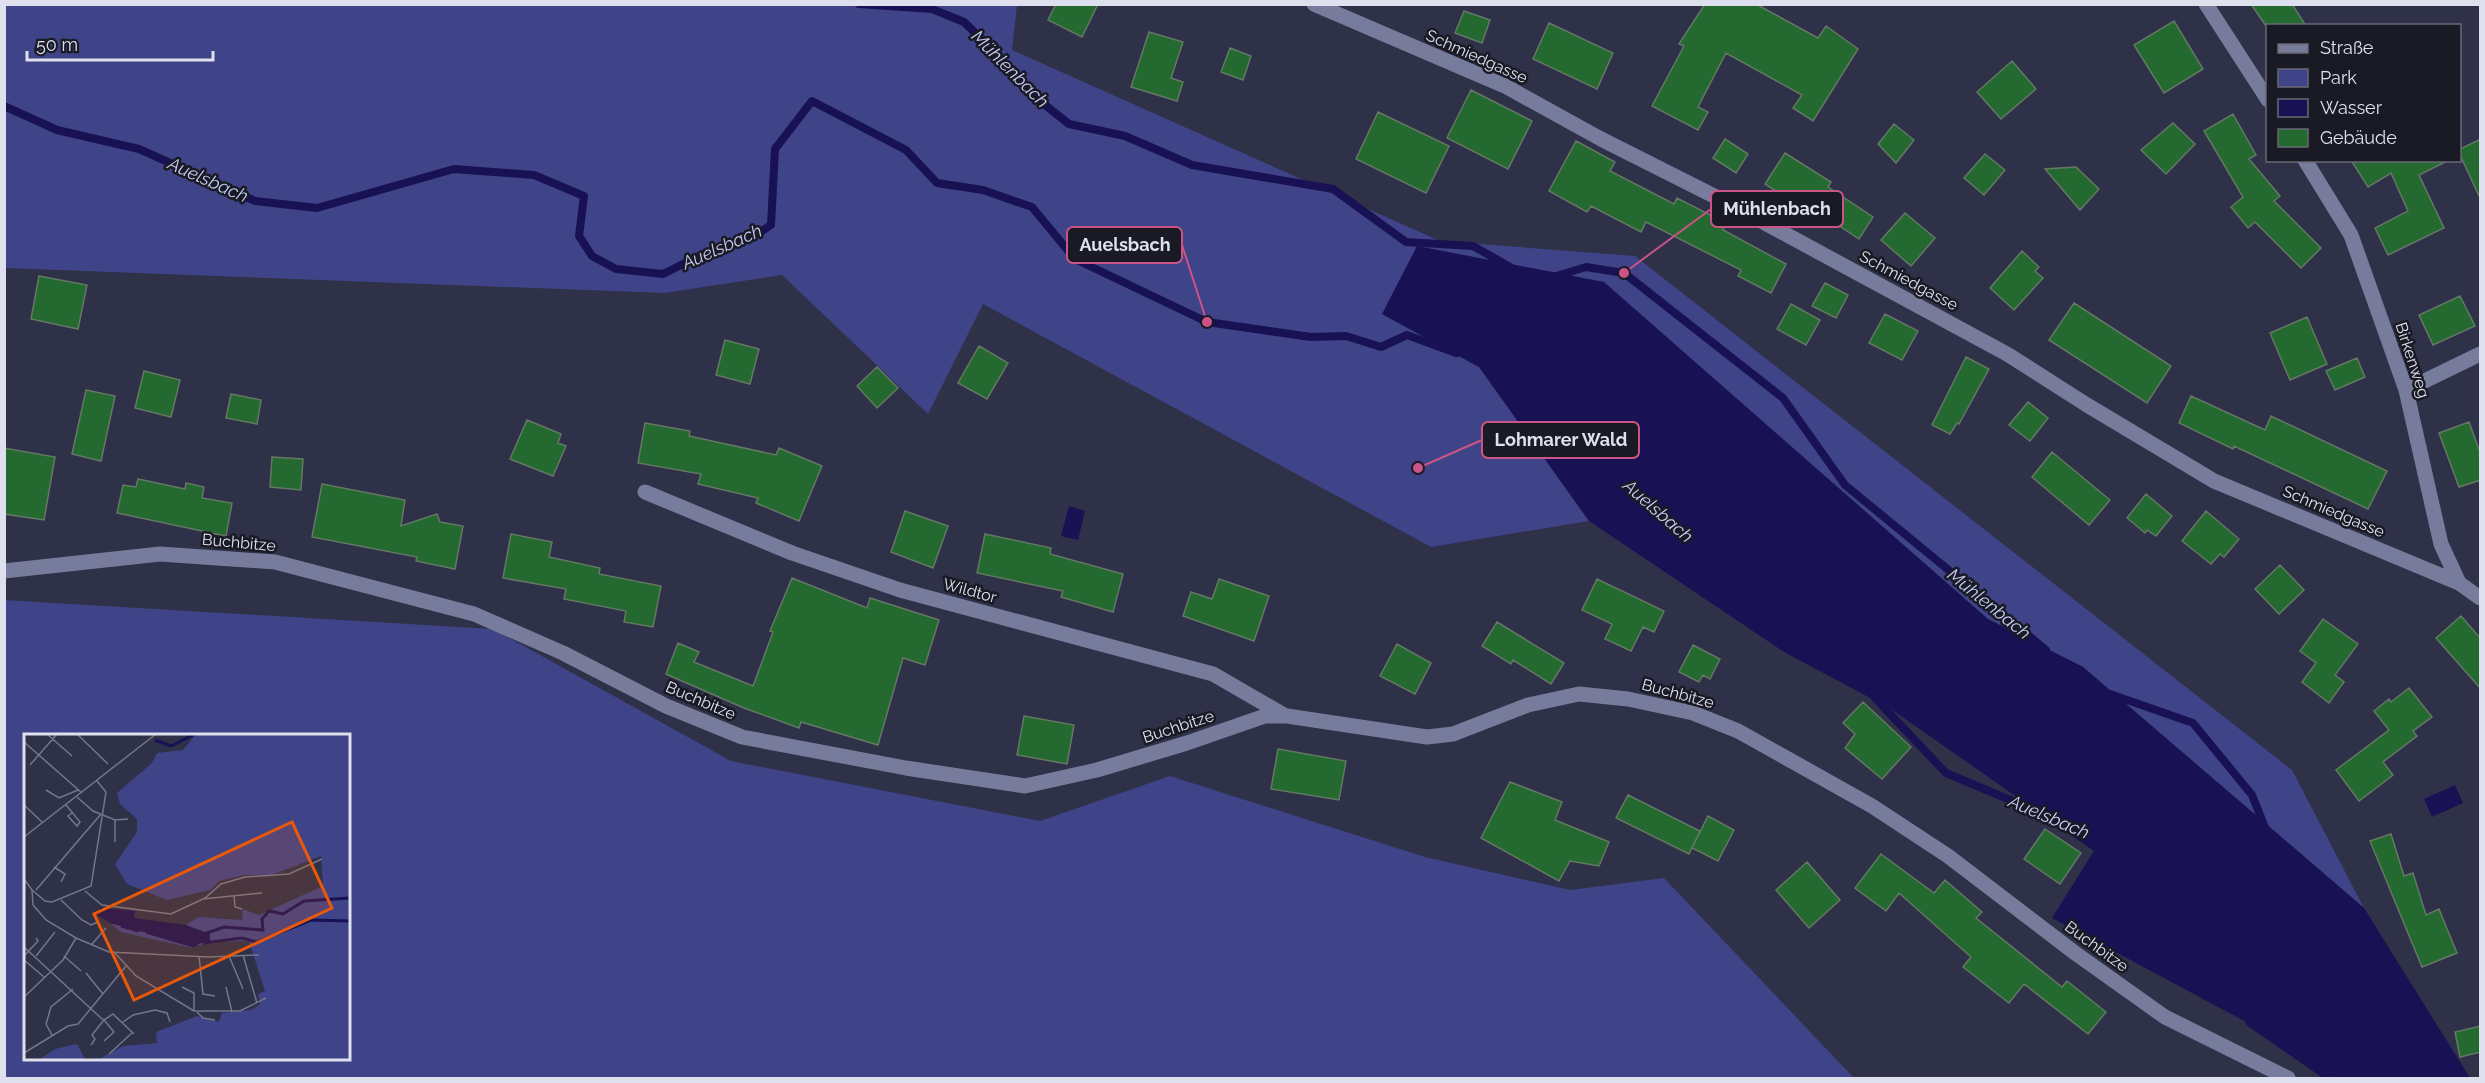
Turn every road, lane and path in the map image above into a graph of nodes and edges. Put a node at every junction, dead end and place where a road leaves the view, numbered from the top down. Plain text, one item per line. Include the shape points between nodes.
1 (1314, 4) edge
2 (2206, 4) edge
3 (2266, 97) edge
4 (2306, 162) edge
5 (2481, 354) edge
6 (2406, 390) junction
7 (645, 492) dead end
8 (4, 571) edge
9 (2459, 583) junction
10 (2481, 598) edge
11 (1287, 716) junction
12 (2288, 1078) edge

1 - 9 street, Schmiedgasse via 1505,86 1738,208 2007,354 2214,481
2 - 3 street
4 - 6 street, Birkenweg via 2351,235
5 - 6 street
6 - 9 street, Birkenweg via 2441,544
7 - 11 street, Wildtor via 792,553 900,590 1213,674
8 - 11 street, Buchbitze via 160,554 275,562 474,614 563,653 666,706 742,737 1025,786 1097,770 1265,716
9 - 10 street, Schmiedgasse
11 - 12 street, Buchbitze via 1427,737 1453,734 1528,705 1579,694 1628,699 1693,713 1738,731 1872,806 1948,856 2164,1017

